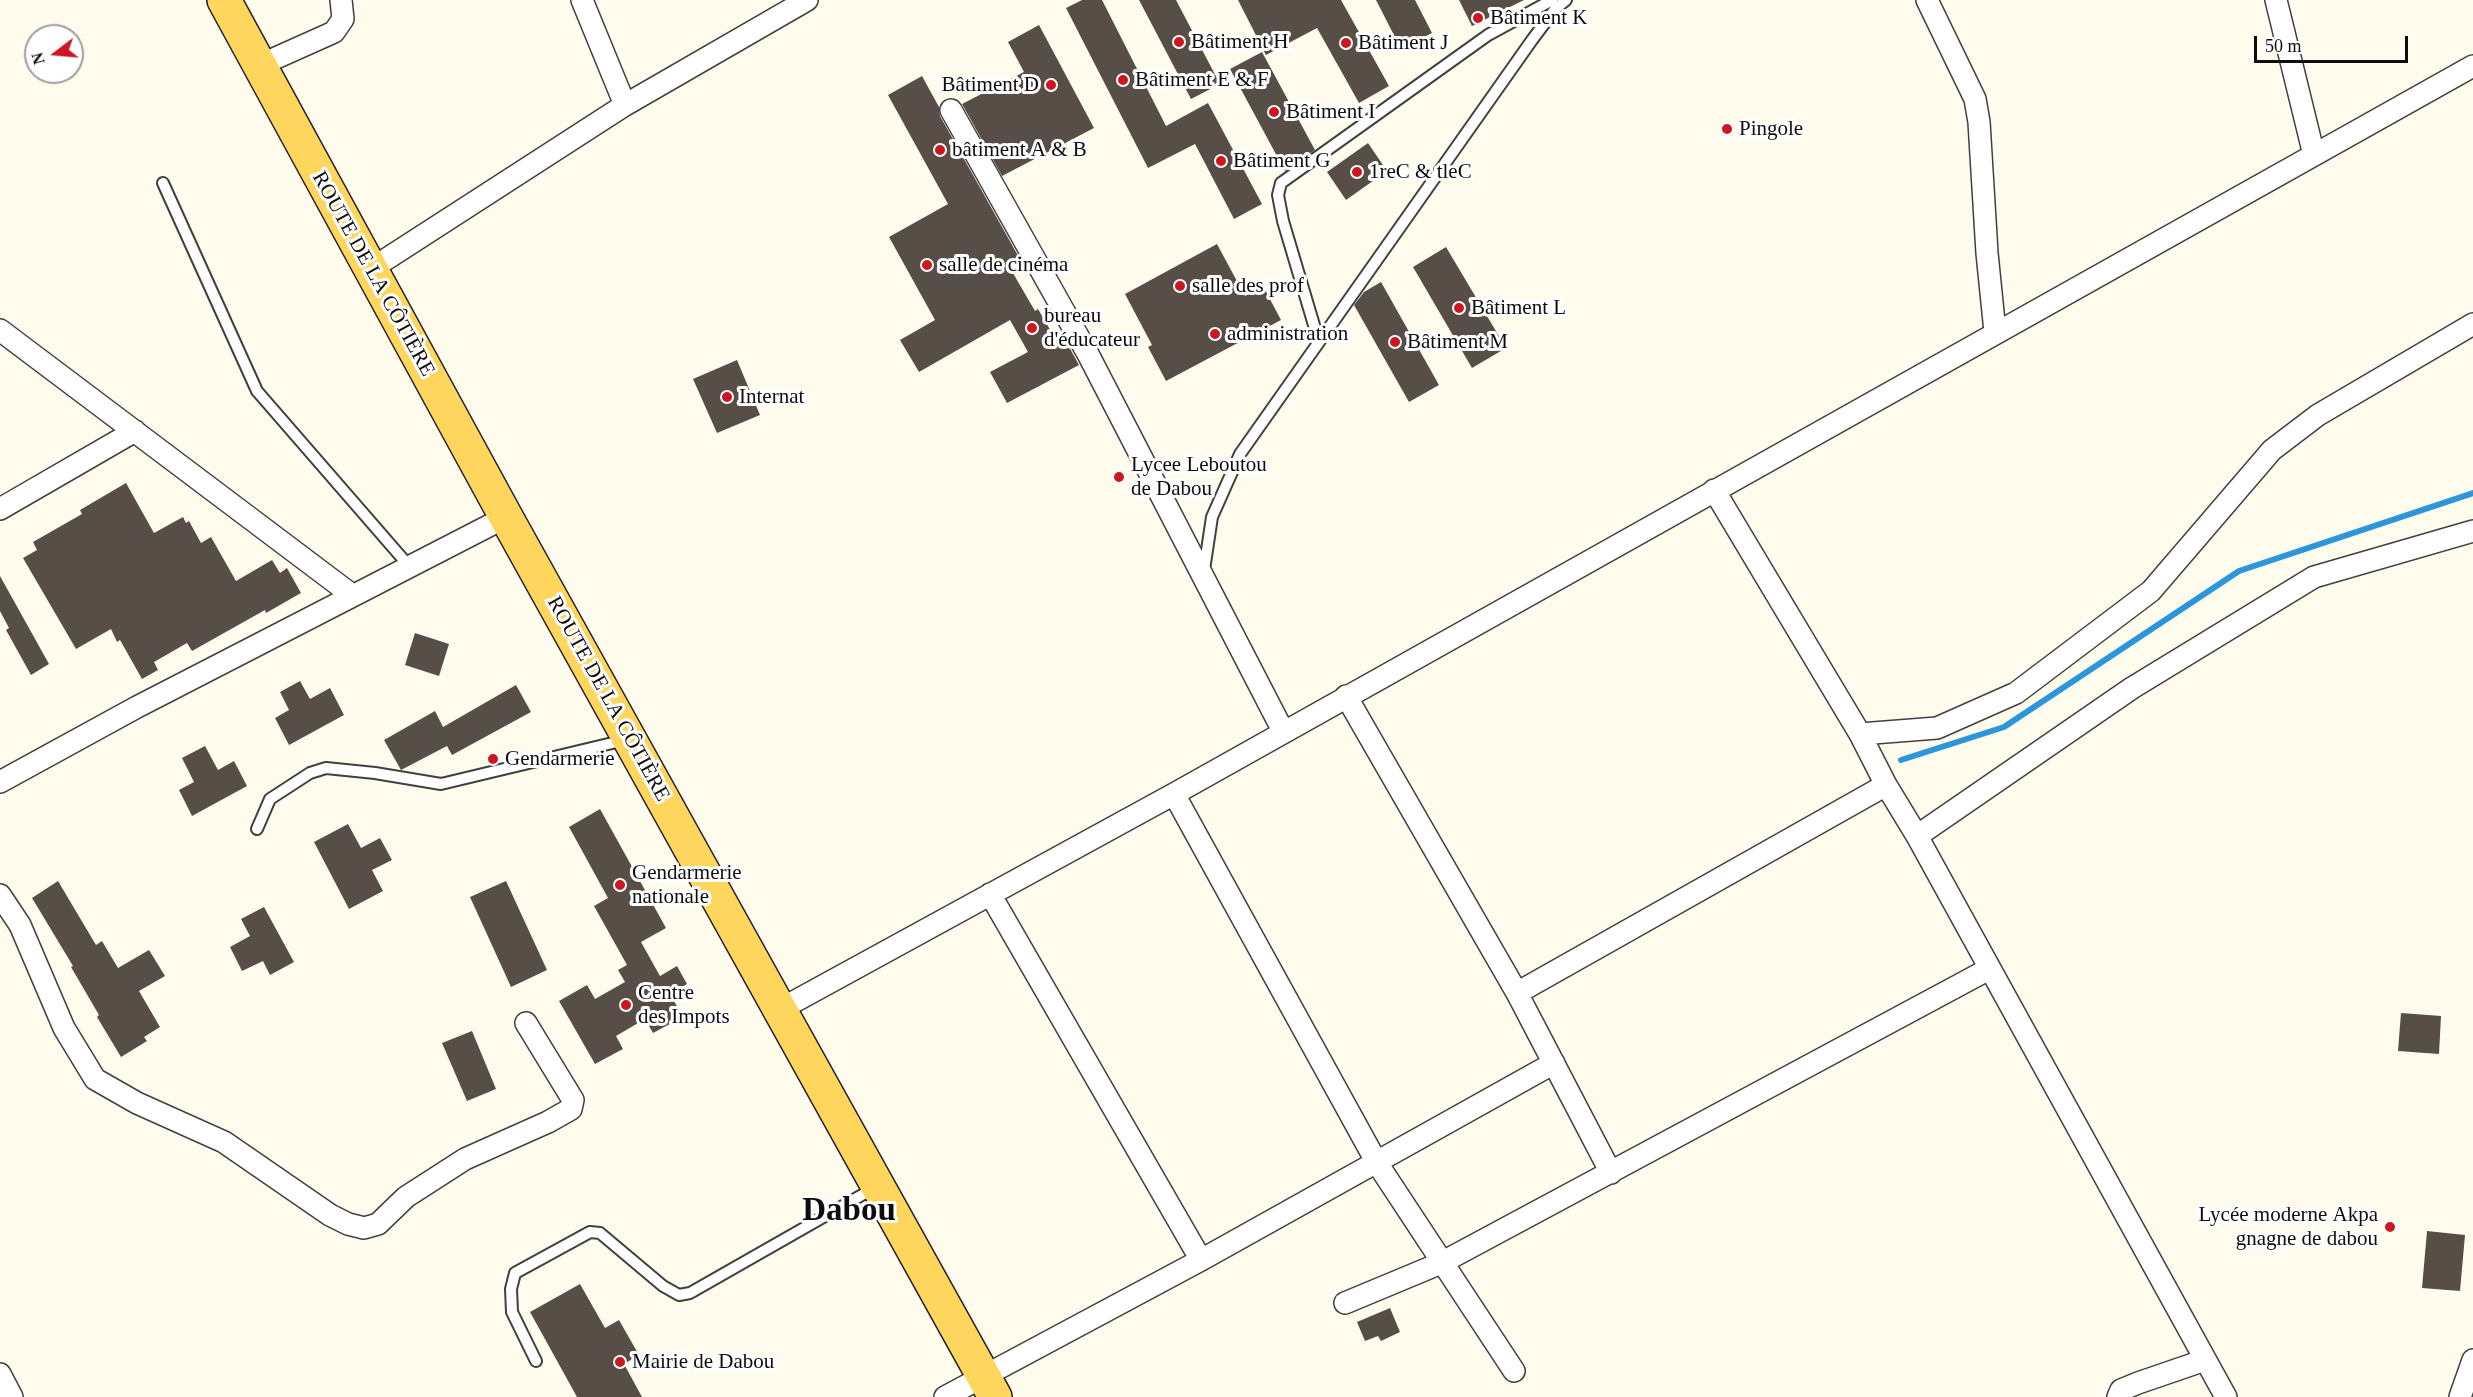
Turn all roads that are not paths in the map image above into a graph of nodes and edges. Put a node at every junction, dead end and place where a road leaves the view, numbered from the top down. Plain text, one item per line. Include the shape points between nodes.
1 (224, 0) edge
2 (341, 0) edge
3 (582, 0) edge
4 (807, 0) edge
5 (1552, 0) edge
6 (1566, 0) edge
7 (1926, 0) edge
8 (2276, 0) edge
9 (258, 66) junction
10 (2473, 66) edge
11 (625, 105) junction
12 (951, 110) dead end
13 (2314, 154) junction
14 (163, 183) dead end
15 (371, 269) junction
16 (2473, 324) edge
17 (0, 330) edge
18 (1995, 332) junction
19 (1319, 342) junction
20 (135, 431) junction
21 (1714, 490) junction
22 (0, 509) edge
23 (506, 517) junction
24 (2473, 531) edge
25 (409, 566) junction
26 (1203, 576) junction
27 (352, 595) junction
28 (1346, 696) junction
29 (1282, 731) junction
30 (1860, 734) junction
31 (631, 739) junction
32 (0, 782) edge
33 (1886, 785) junction
34 (1173, 794) junction
35 (257, 829) dead end
36 (1917, 836) junction
37 (990, 894) junction
38 (0, 896) edge
39 (1989, 969) junction
40 (1517, 993) junction
41 (779, 1010) junction
42 (526, 1023) dead end
43 (1554, 1063) junction
44 (1377, 1163) junction
45 (1611, 1173) junction
46 (879, 1185) junction
47 (1201, 1260) junction
48 (1441, 1263) junction
49 (1345, 1303) dead end
50 (2205, 1360) junction
51 (2473, 1360) edge
52 (536, 1361) dead end
53 (1514, 1371) dead end
54 (0, 1374) edge
55 (989, 1386) edge
56 (12, 1397) edge
57 (945, 1397) edge
58 (2118, 1397) edge
59 (2226, 1397) edge
60 (2460, 1397) edge

1 - 9 main road, ROUTE DE LA CÔTIÈRE
2 - 9 street via 343,19 334,32
3 - 11 street
4 - 11 street
5 - 19 lane via 1488,35 1281,183 1278,195 1283,221
6 - 19 lane via 1532,40
7 - 18 street via 1976,99
8 - 13 street
9 - 15 main road, ROUTE DE LA CÔTIÈRE
10 - 13 street
11 - 15 street
12 - 26 street via 1088,354
13 - 18 street
14 - 25 lane via 257,390
15 - 23 main road, ROUTE DE LA CÔTIÈRE
16 - 30 street via 2318,415 2271,450 2151,591 2016,693 1937,728
17 - 20 street
18 - 21 street
19 - 26 lane via 1240,454 1212,518
20 - 22 street
20 - 27 street
21 - 28 street
21 - 30 street
23 - 25 street
23 - 31 main road, ROUTE DE LA CÔTIÈRE
24 - 36 street via 2314,577 2132,688
25 - 27 street
26 - 29 street
27 - 32 street
28 - 29 street
28 - 40 street
29 - 34 street
30 - 33 street
31 - 35 lane via 441,784 326,768 310,773 270,799
31 - 41 main road, ROUTE DE LA CÔTIÈRE
33 - 36 street
33 - 40 street
34 - 37 street
34 - 44 street
36 - 39 street
37 - 41 street
37 - 47 street
38 - 42 street via 20,925 64,1028 95,1079 137,1103 224,1142 330,1215 364,1228 378,1224 406,1197 465,1159 571,1109 573,1100
39 - 45 street
39 - 50 street
40 - 43 street
41 - 46 main road, ROUTE DE LA CÔTIÈRE
43 - 44 street
43 - 45 street
44 - 47 street
44 - 48 street
45 - 48 street
46 - 52 lane via 690,1293 679,1295 600,1233 590,1232 515,1273 512,1312
46 - 55 main road, ROUTE DE LA CÔTIÈRE
47 - 55 street
48 - 49 street
48 - 53 street
50 - 58 street via 2121,1390
50 - 59 street
51 - 60 street
54 - 56 street
55 - 57 street

